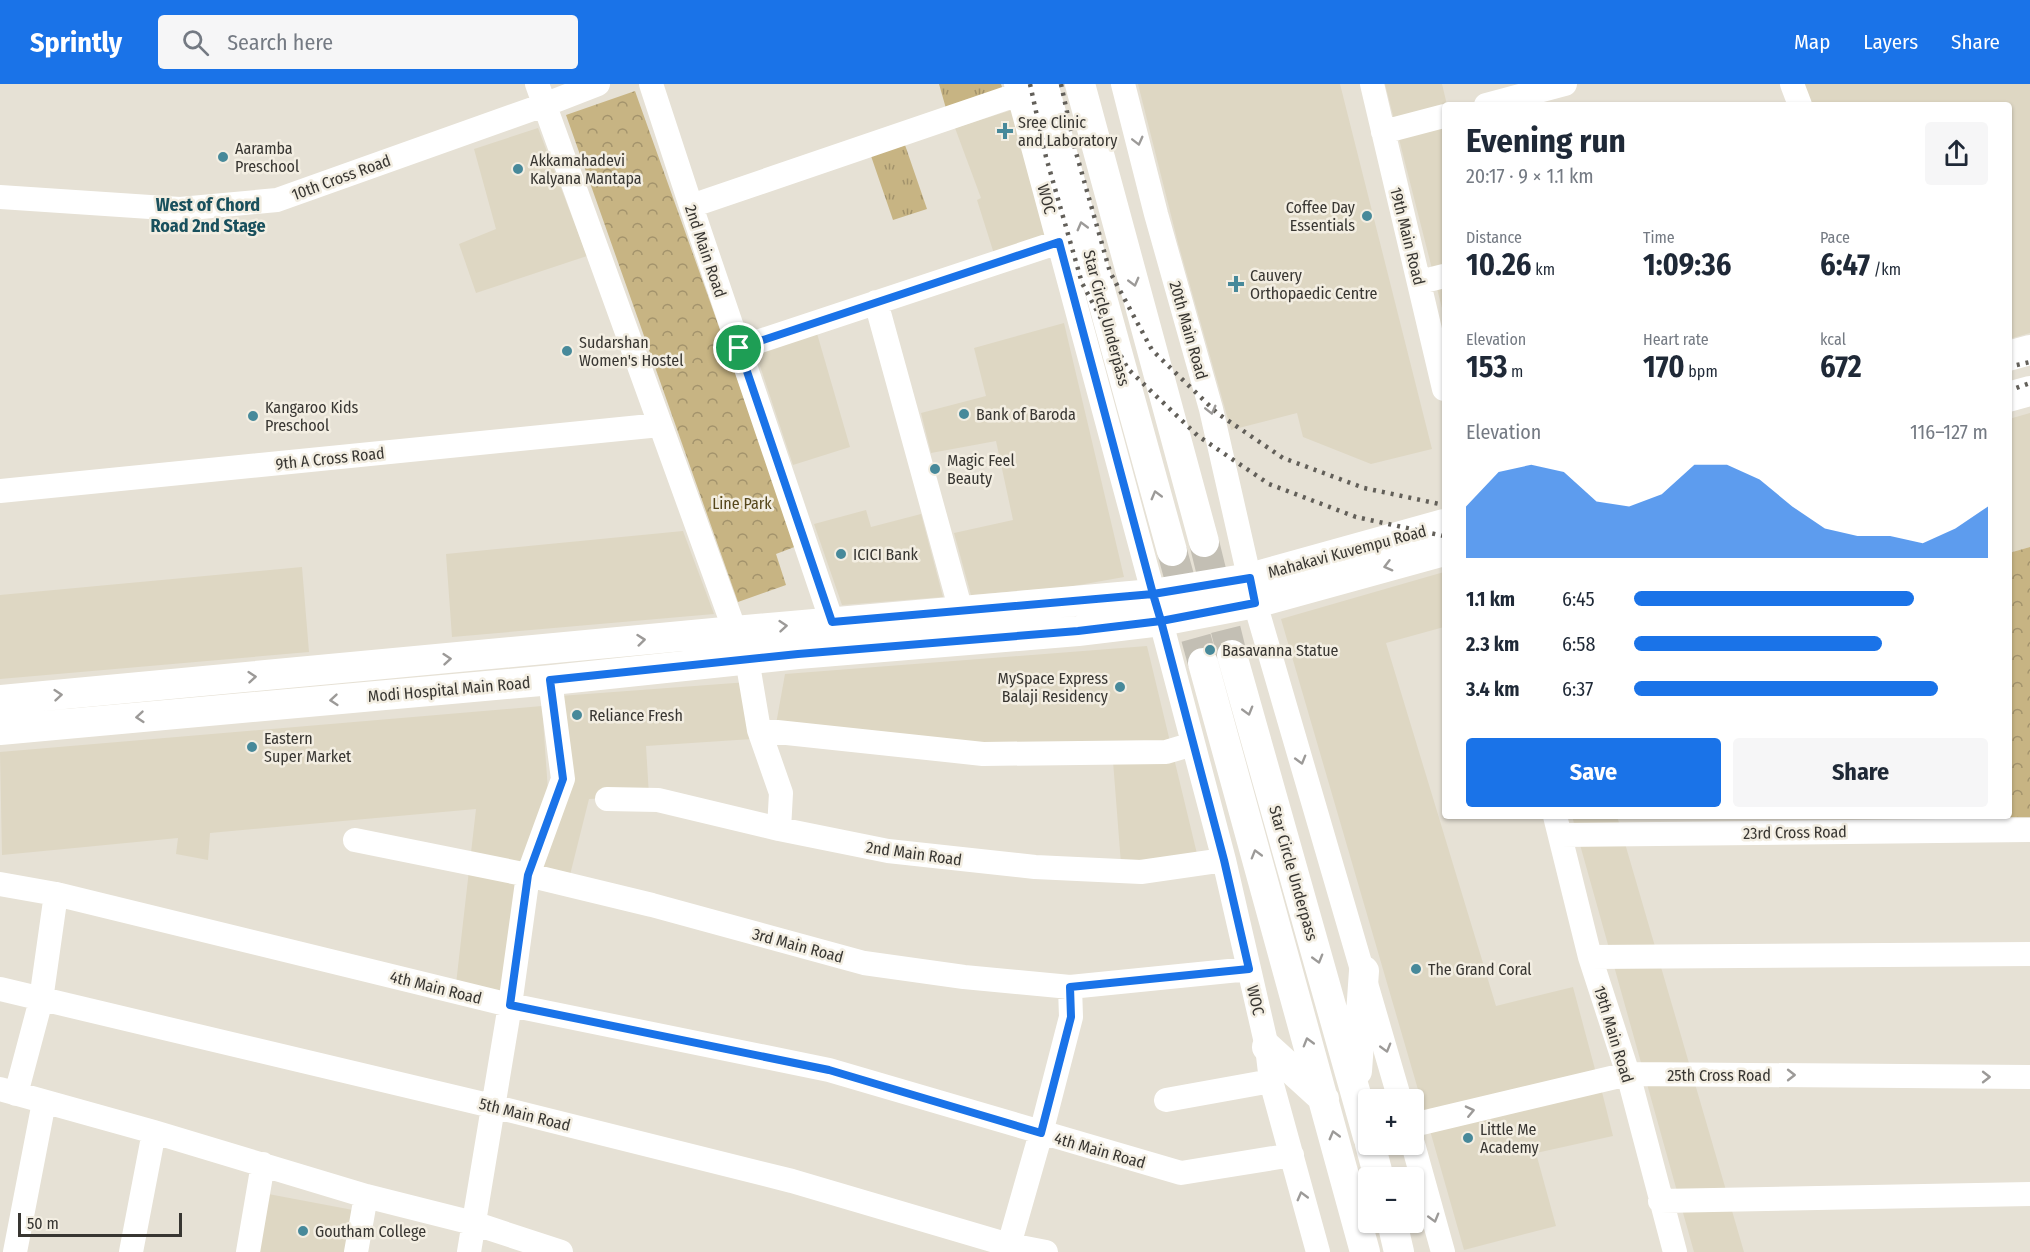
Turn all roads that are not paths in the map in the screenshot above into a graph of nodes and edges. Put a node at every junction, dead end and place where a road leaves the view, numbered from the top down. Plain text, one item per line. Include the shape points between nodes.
1 (598, 84) edge
2 (651, 84) edge
3 (1080, 84) edge
4 (1123, 84) edge
5 (1372, 84) edge
6 (1565, 84) edge
7 (1792, 84) edge
8 (1026, 87) edge
9 (540, 95) edge
10 (1497, 102) edge
11 (1799, 102) edge
12 (1442, 117) edge
13 (1383, 132) junction
14 (0, 197) edge
15 (691, 206) junction
16 (1059, 242) junction
17 (1442, 276) edge
18 (1420, 282) junction
19 (876, 303) junction
20 (739, 348) junction
21 (2030, 350) edge
22 (2012, 355) edge
23 (1442, 379) edge
24 (2030, 391) edge
25 (2012, 397) edge
26 (660, 425) junction
27 (0, 491) edge
28 (1442, 525) edge
29 (1204, 542) tunnel mouth
30 (1172, 551) tunnel mouth
31 (1442, 551) edge
32 (1252, 590) junction
33 (1157, 608) junction
34 (961, 611) junction
35 (832, 622) junction
36 (735, 631) junction
37 (1232, 655) tunnel mouth
38 (747, 659) junction
39 (1203, 663) tunnel mouth
40 (550, 680) junction
41 (0, 700) edge
42 (0, 730) edge
43 (759, 730) junction
44 (1193, 744) junction
45 (607, 799) dead end
46 (1990, 823) edge
47 (1558, 825) edge
48 (779, 829) junction
49 (2030, 830) edge
50 (355, 840) dead end
51 (1224, 860) junction
52 (528, 875) junction
53 (0, 884) edge
54 (56, 894) junction
55 (2030, 954) edge
56 (1590, 957) junction
57 (1249, 969) junction
58 (1364, 971) junction
59 (1070, 987) junction
60 (0, 989) edge
61 (41, 1000) junction
62 (510, 1005) junction
63 (1267, 1047) junction
64 (1628, 1074) junction
65 (2030, 1077) edge
66 (1271, 1081) junction
67 (1397, 1089) edge
68 (8, 1092) edge
69 (1355, 1092) junction
70 (1324, 1099) junction
71 (1166, 1100) dead end
72 (44, 1102) junction
73 (1358, 1102) edge
74 (492, 1106) junction
75 (1424, 1122) edge
76 (154, 1132) junction
77 (1041, 1133) junction
78 (1292, 1155) junction
79 (1416, 1155) edge
80 (263, 1164) junction
81 (2030, 1194) edge
82 (366, 1196) junction
83 (1660, 1201) junction
84 (473, 1223) junction
85 (1395, 1233) edge
86 (1008, 1248) edge
87 (15, 1252) edge
88 (130, 1252) edge
89 (248, 1252) edge
90 (356, 1252) edge
91 (469, 1252) edge
92 (561, 1252) edge
93 (1046, 1252) edge
94 (1318, 1252) edge
95 (1365, 1252) edge
96 (1400, 1252) edge
97 (1443, 1252) edge
98 (1675, 1252) edge

1 - 9 street, 10th Cross Road
2 - 15 street, 2nd Main Road
3 -> 29 main road
4 -> 32 street, 20th Main Road via 1211,409
5 - 13 street, 19th Main Road
6 - 10 street
7 - 11 street
8 - 15 street
8 - 16 street, WOC
30 -> 8 main road, Star Circle Underpass
9 - 14 street, 10th Cross Road via 276,200 180,209
9 - 26 street
12 - 13 street
13 - 18 street, 19th Main Road
15 - 20 street, 2nd Main Road
16 - 19 street
16 - 33 street, WOC
17 - 18 street
18 - 23 street, 19th Main Road
19 - 20 street
19 - 34 street
20 - 35 street, 2nd Main Road
21 - 22 main road
24 - 25 main road
26 - 27 street, 9th A Cross Road
26 - 36 street
28 - 32 main road, Mahakavi Kuvempu Road
31 -> 32 main road, Mahakavi Kuvempu Road
32 - 33 main road, Modi Hospital Main Road
32 -> 58 street, 20th Main Road
33 - 34 main road, Modi Hospital Main Road
33 - 38 main road, Modi Hospital Main Road via 1066,632
33 - 44 street, WOC
34 - 35 main road, Modi Hospital Main Road
36 -> 35 main road, Modi Hospital Main Road
41 -> 36 main road, Modi Hospital Main Road
37 -> 69 main road, Star Circle Underpass
38 - 40 main road, Modi Hospital Main Road
38 - 43 street
70 -> 39 main road, Star Circle Underpass
40 -> 42 main road, Modi Hospital Main Road
40 - 52 street via 563,779
43 - 44 street via 982,754 1166,752
43 - 48 street via 781,793
44 - 51 street, WOC
45 - 48 street, 2nd Main Road via 658,800
46 - 47 street, 23rd Cross Road
46 - 49 street, 23rd Cross Road
47 - 56 street, 19th Main Road
48 - 51 street, 2nd Main Road via 888,851 1035,867 1142,872
50 - 52 street, 3rd Main Road
51 - 57 street, WOC
52 - 59 street, 3rd Main Road via 864,963
52 - 62 street
53 - 54 street, 4th Main Road
54 - 61 street
54 - 62 street, 4th Main Road
55 - 56 street
56 - 64 street, 19th Main Road
57 - 59 street, 3rd Main Road
57 - 63 street, WOC
58 -> 67 street
58 - 69 main road
59 - 77 street via 1071,1017
60 - 61 street, 5th Main Road
61 - 68 street
61 - 74 street, 5th Main Road
62 - 74 street
62 - 77 street, 4th Main Road via 829,1070
63 - 66 street, WOC
63 - 70 main road
64 -> 65 street, 25th Cross Road
75 -> 64 street, 25th Cross Road
64 - 83 street, 19th Main Road
66 - 71 street
66 - 78 street, WOC
68 - 72 street
69 - 73 main road, Star Circle Underpass
95 -> 70 main road, Star Circle Underpass
72 - 76 street
72 - 87 street
74 - 84 street
74 - 86 street, 5th Main Road via 792,1181
76 - 80 street
76 - 88 street
77 - 78 street, 4th Main Road via 1181,1173
77 - 86 street
94 -> 78 street, WOC
79 -> 97 street
80 - 82 street
80 - 89 street
81 - 83 street
82 - 84 street
82 - 90 street
83 - 98 street, 19th Main Road
84 - 91 street
84 - 92 street
85 - 96 main road
86 - 93 street, 5th Main Road

